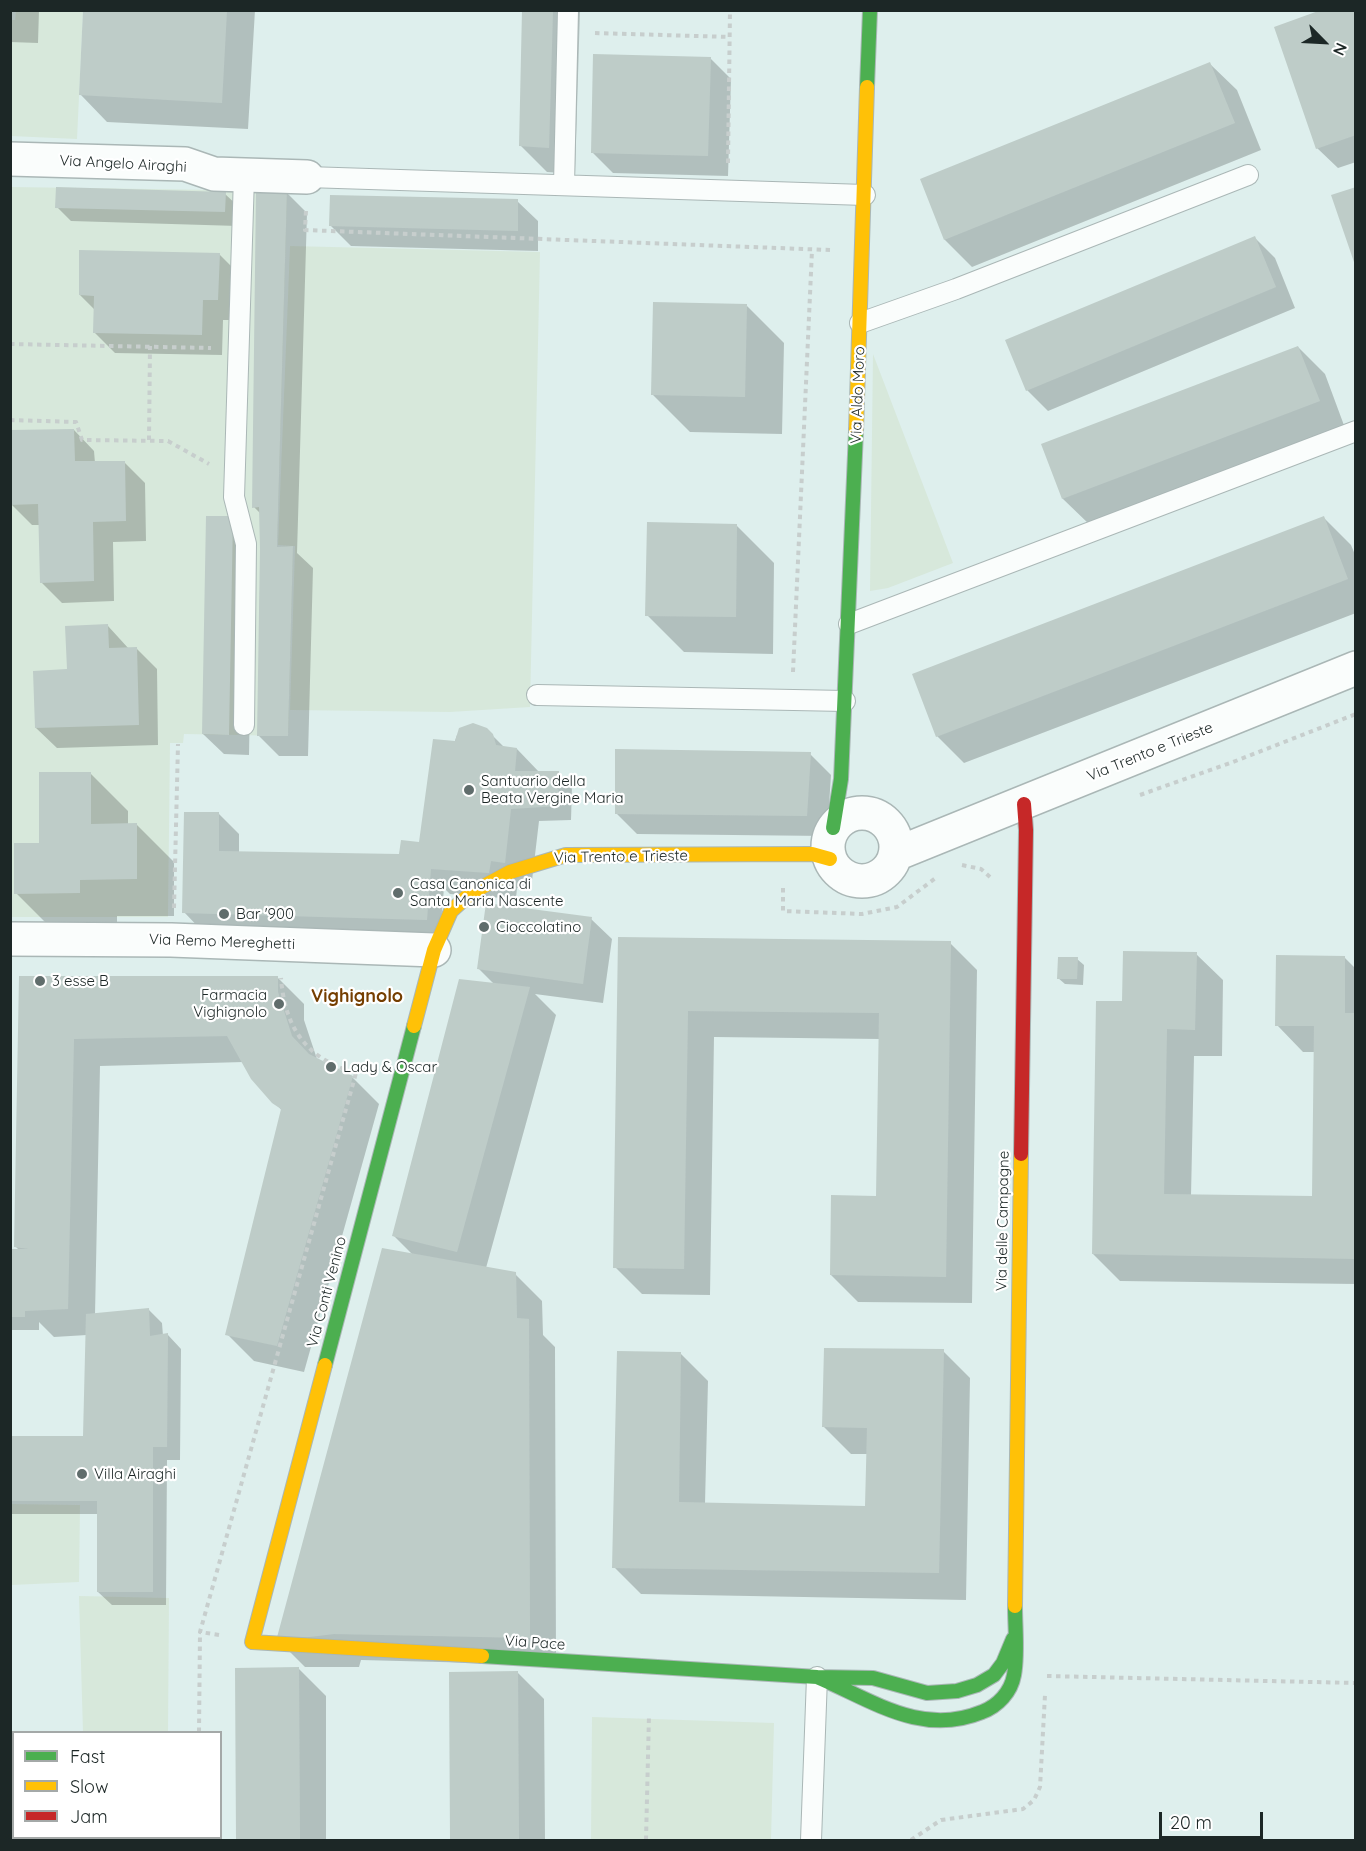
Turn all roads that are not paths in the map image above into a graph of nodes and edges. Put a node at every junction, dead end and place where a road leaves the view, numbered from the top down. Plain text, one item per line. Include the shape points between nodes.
1 (568, 10) edge
2 (870, 10) edge
3 (10, 159) edge
4 (1248, 175) dead end
5 (244, 176) junction
6 (307, 177) joint
7 (564, 185) junction
8 (865, 195) junction
9 (860, 323) junction
10 (1356, 431) edge
11 (849, 624) junction
12 (1356, 668) edge
13 (537, 695) dead end
14 (845, 701) junction
15 (244, 725) dead end
16 (841, 779) junction
17 (1023, 804) junction
18 (865, 812) junction
19 (896, 845) junction
20 (812, 851) junction
21 (10, 939) edge
22 (434, 950) junction
23 (1013, 1639) junction
24 (252, 1642) joint
25 (817, 1677) junction
26 (812, 1840) edge

1 - 7 lane
2 - 8 street, Via Aldo Moro
3 - 5 street, Via Angelo Airaghi via 186,164 214,174
4 - 9 lane
5 - 6 street, Via Angelo Airaghi
5 - 15 lane via 234,497 246,544
6 - 7 lane
7 - 8 lane
8 - 9 street, Via Aldo Moro
9 - 11 street, Via Aldo Moro
10 - 11 lane
11 - 14 street, Via Aldo Moro
12 - 17 street, Via Trento e Trieste
13 - 14 lane
14 - 16 street, Via Aldo Moro
16 - 18 street
16 - 20 street, Via Aldo Moro
17 - 19 street, Via Trento e Trieste via 948,851
17 - 23 street, Via delle Campagne via 1026,830
18 - 19 street via 887,822
18 - 20 street via 848,815
19 - 20 street via 884,873 862,881 841,874
20 - 22 street, Via Trento e Trieste via 547,858 487,884 459,902 442,928
21 - 22 street, Via Remo Mereghetti via 171,940
22 - 24 street, Via Conti Venino
23 - 25 street, Via Pace via 994,1675 974,1686 940,1694 875,1678
23 - 25 street, Via Pace via 1016,1659 1009,1689 998,1704 975,1715 916,1720 886,1711
24 - 25 street, Via Pace
25 - 26 lane

